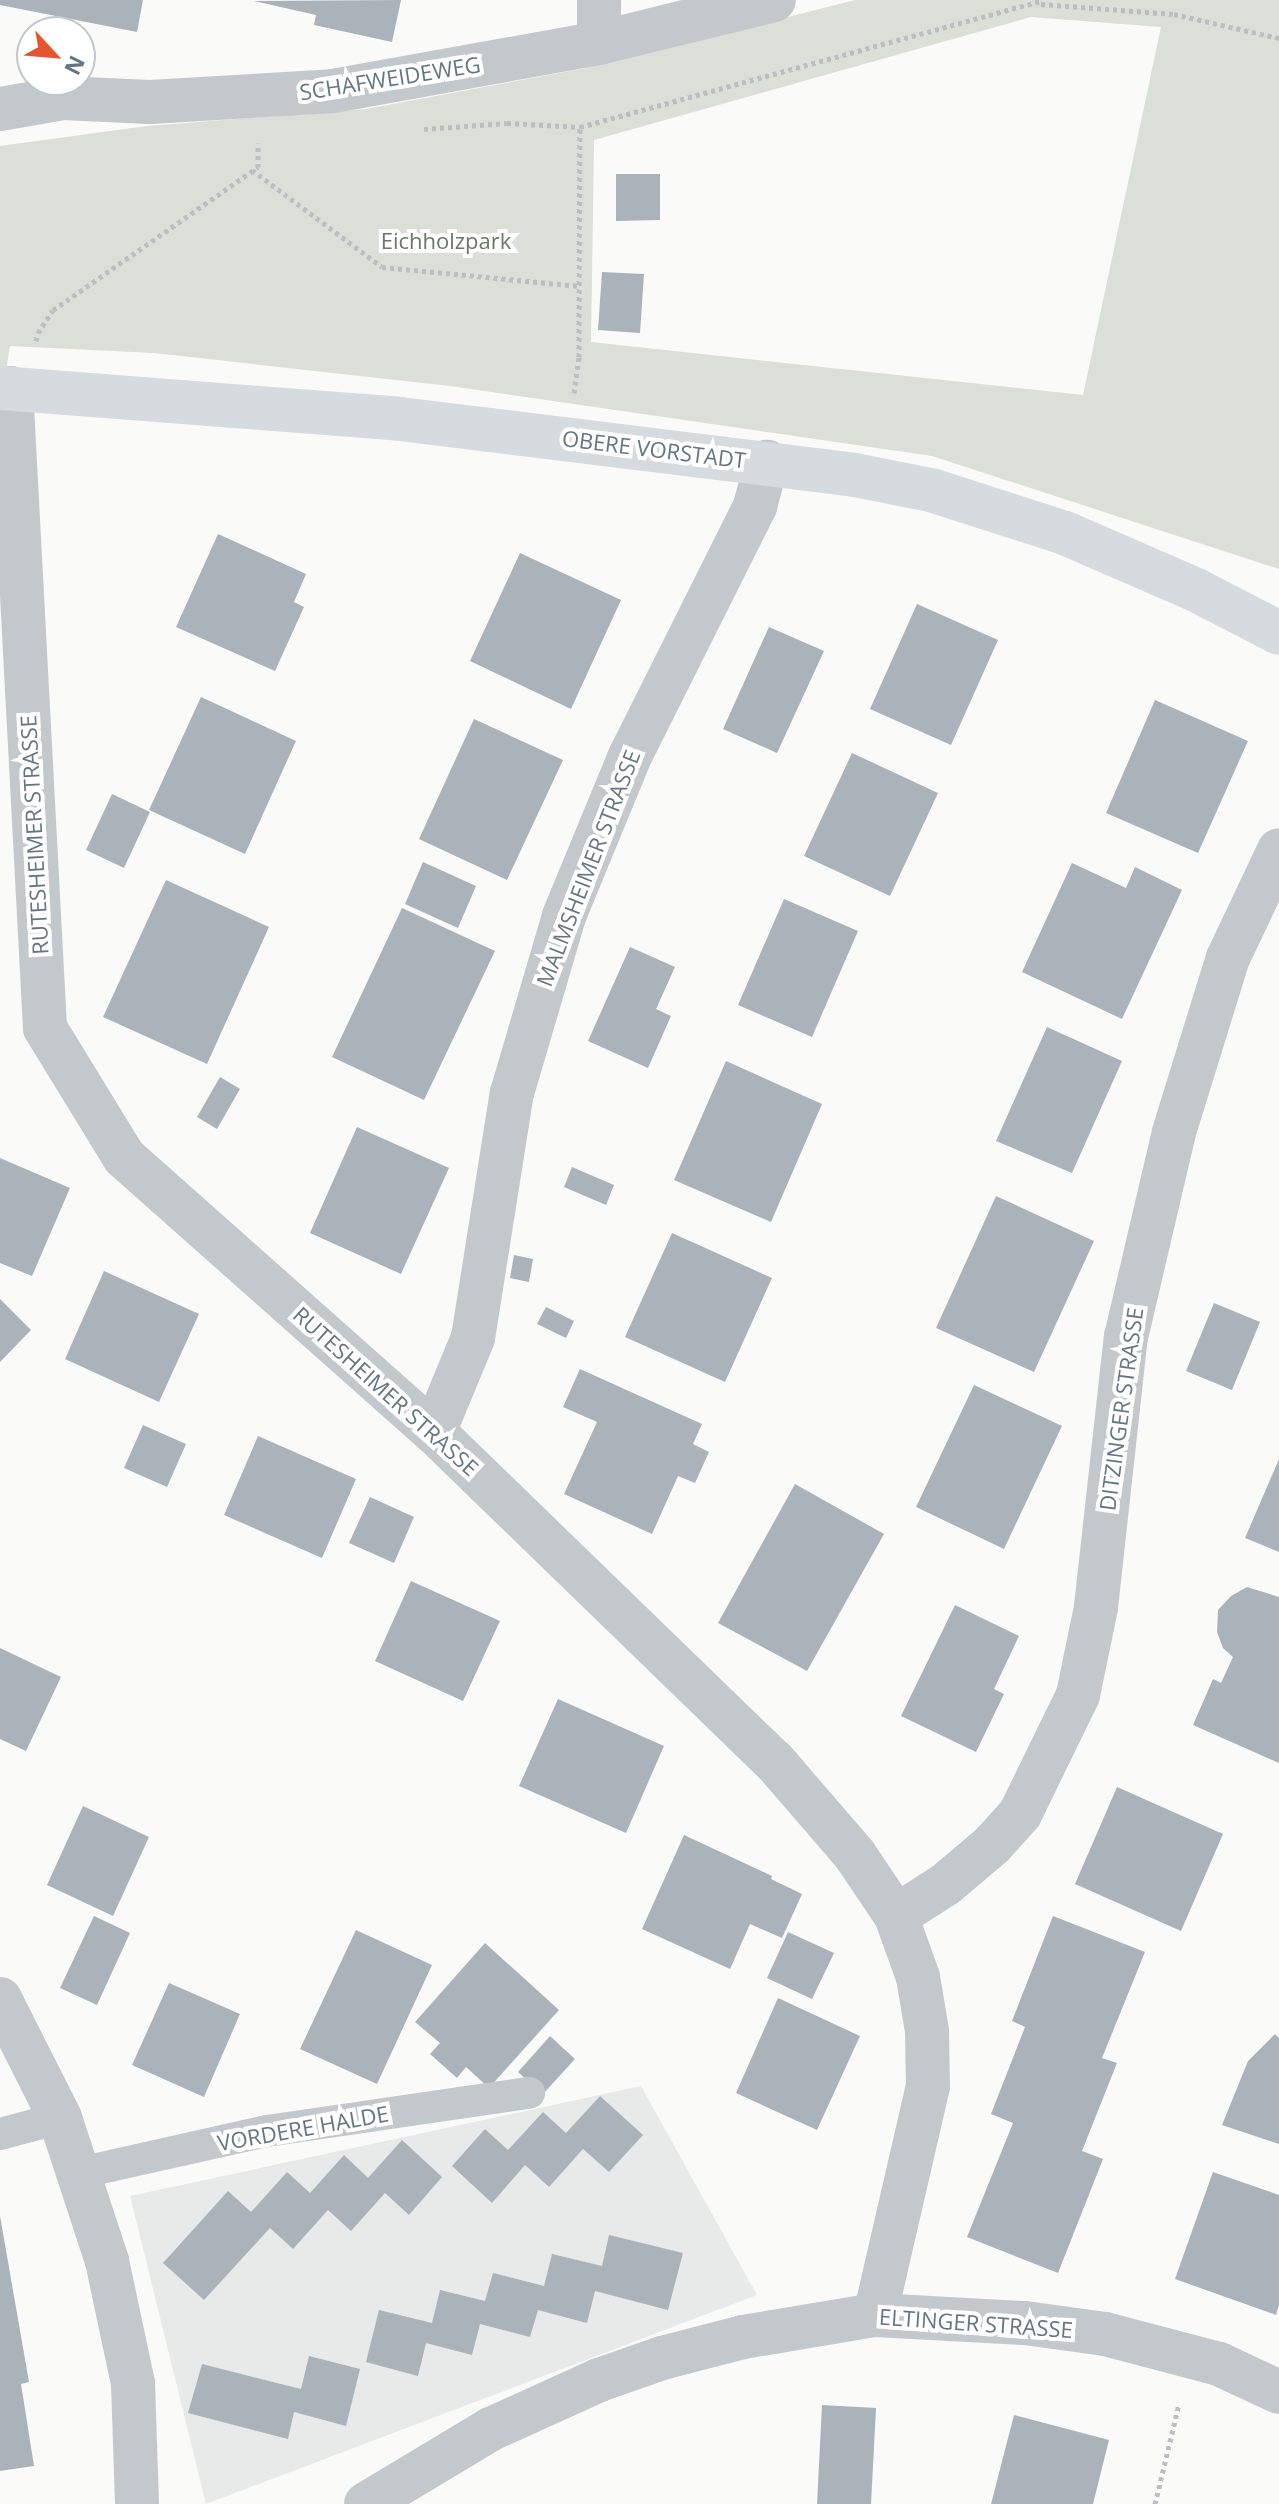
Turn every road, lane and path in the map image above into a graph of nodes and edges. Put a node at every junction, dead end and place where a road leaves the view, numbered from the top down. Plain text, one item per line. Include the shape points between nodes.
1 (599, 0) edge
2 (774, 0) edge
3 (1042, 2) edge
4 (1279, 38) edge
5 (599, 43) junction
6 (256, 95) junction
7 (0, 109) edge
8 (507, 123) dead end
9 (580, 127) junction
10 (252, 170) junction
11 (579, 286) junction
12 (579, 357) dead end
13 (13, 389) edge
14 (767, 462) junction
15 (1279, 633) edge
16 (1279, 850) edge
17 (434, 1432) junction
18 (896, 1916) junction
19 (0, 1999) edge
20 (529, 2093) dead end
21 (60, 2118) junction
22 (0, 2134) edge
23 (79, 2173) junction
24 (875, 2315) junction
25 (1191, 2355) junction
26 (1279, 2392) edge
27 (137, 2504) edge
28 (366, 2504) edge
29 (1155, 2504) edge

1 - 5 street
2 - 5 street, SCHAFWEIDEWEG
3 - 4 path via 1174,14
3 - 9 path
5 - 6 street, SCHAFWEIDEWEG via 333,91
6 - 7 street, SCHAFWEIDEWEG via 150,102 63,98
6 - 10 path via 258,167
8 - 9 path
9 - 11 path
10 - 11 path via 382,267
10 - 13 path via 53,310
11 - 12 path
13 - 14 main road, OBERE VORSTADT via 400,419
13 - 17 street, RUTESHEIMER STRASSE via 45,1028 124,1157
14 - 15 main road, OBERE VORSTADT via 931,490 1065,533
14 - 17 street, MALMSHEIMER STRASSE via 755,506 630,756 564,916 512,1093 473,1338
16 - 18 street, DITZINGER STRASSE via 1228,958 1174,1132 1126,1337 1096,1607 1078,1695 1020,1814 946,1884
17 - 18 street, RUTESHEIMER STRASSE via 774,1761 855,1855
18 - 24 street, RUTESHEIMER STRASSE via 918,1977 927,2031 928,2086
19 - 21 street
20 - 23 lane, VORDERE HALDE via 267,2131
21 - 22 lane
21 - 23 street
23 - 27 street via 107,2261 133,2383
24 - 25 street, ELTINGER STRASSE via 1025,2323 1105,2334
24 - 28 street, ELTINGER STRASSE via 743,2337 599,2380 491,2429
25 - 26 street, ELTINGER STRASSE
25 - 29 path

